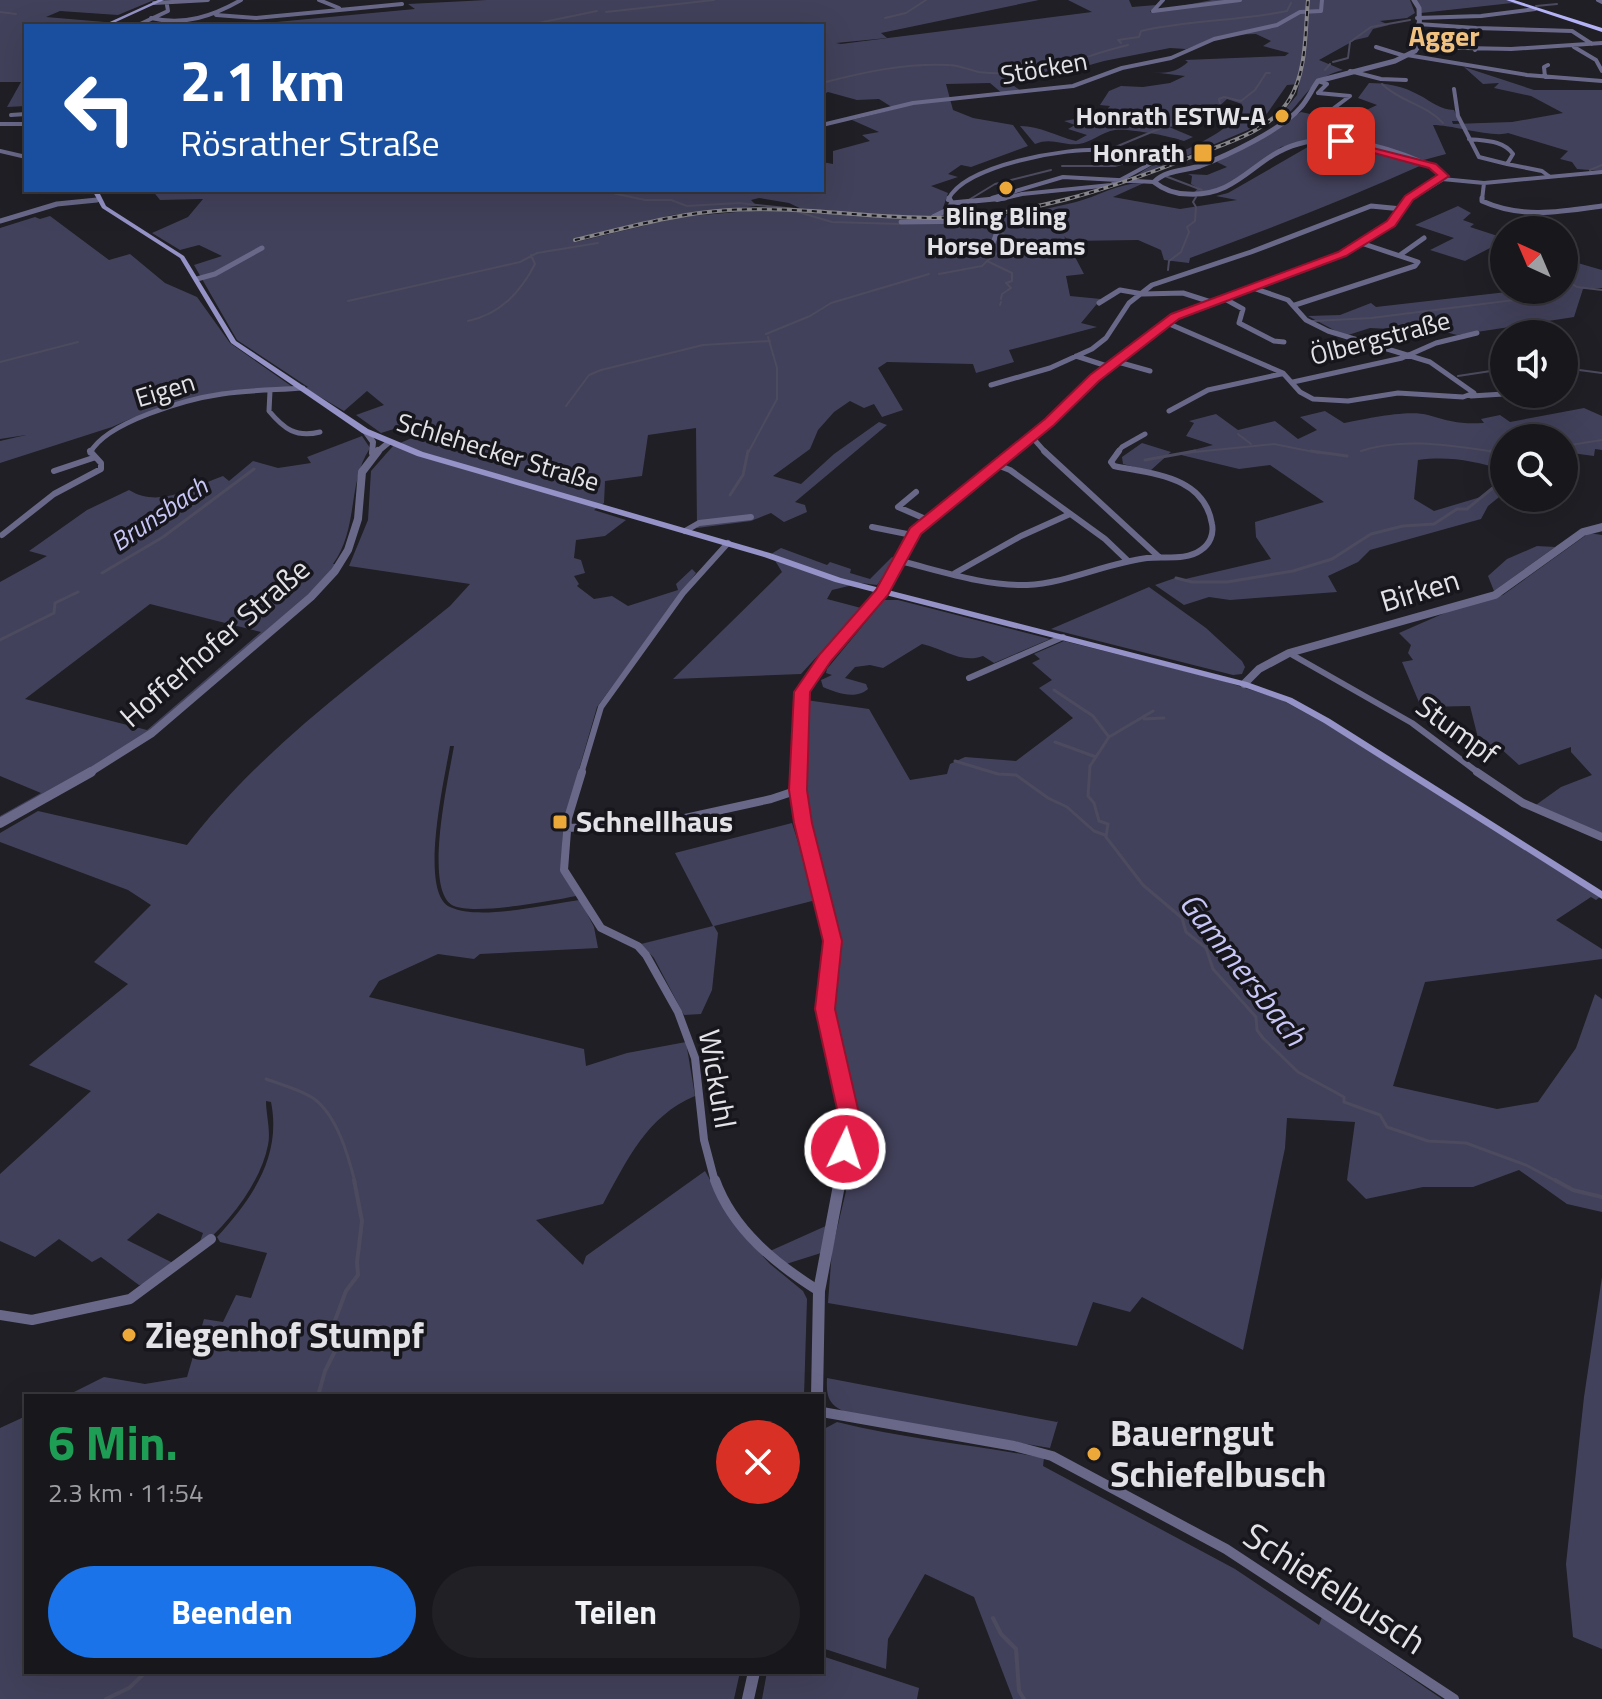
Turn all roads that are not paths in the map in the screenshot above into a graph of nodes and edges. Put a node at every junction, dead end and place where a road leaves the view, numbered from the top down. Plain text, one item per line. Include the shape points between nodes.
1 (207, 0) edge
2 (241, 0) edge
3 (319, 0) edge
4 (1240, 0) edge
5 (1302, 0) edge
6 (1322, 0) edge
7 (1414, 0) edge
8 (1509, 0) edge
9 (1162, 1) edge
10 (164, 2) edge
11 (402, 4) dead end
12 (341, 8) junction
13 (1535, 9) junction
14 (1300, 12) junction
15 (216, 15) junction
16 (151, 18) junction
17 (1418, 21) junction
18 (107, 24) edge
19 (140, 24) edge
20 (1476, 28) junction
21 (1602, 30) edge
22 (1602, 43) edge
23 (1592, 44) junction
24 (1376, 47) dead end
25 (1419, 47) junction
26 (1573, 47) junction
27 (1475, 50) junction
28 (1406, 55) junction
29 (1599, 60) edge
30 (1548, 65) dead end
31 (1349, 71) junction
32 (1602, 71) edge
33 (1545, 77) junction
34 (1406, 80) dead end
35 (1318, 81) junction
36 (1602, 81) edge
37 (1454, 89) dead end
38 (1330, 111) dead end
39 (24, 114) edge
40 (11, 115) dead end
41 (0, 124) edge
42 (24, 124) edge
43 (824, 125) edge
44 (1469, 139) junction
45 (0, 151) edge
46 (24, 157) edge
47 (1507, 164) junction
48 (1602, 172) edge
49 (1550, 177) junction
50 (1442, 179) junction
51 (1122, 181) junction
52 (1154, 182) junction
53 (1484, 183) junction
54 (95, 192) edge
55 (97, 200) junction
56 (987, 202) junction
57 (952, 203) junction
58 (1602, 206) edge
59 (1402, 209) junction
60 (933, 219) junction
61 (0, 221) edge
62 (901, 222) dead end
63 (1424, 238) dead end
64 (993, 243) dead end
65 (1361, 243) junction
66 (262, 248) dead end
67 (1400, 255) junction
68 (197, 279) junction
69 (1253, 288) junction
70 (1138, 293) junction
71 (1225, 299) junction
72 (1099, 303) dead end
73 (1214, 303) junction
74 (1295, 305) junction
75 (1167, 323) junction
76 (1477, 333) dead end
77 (1284, 342) dead end
78 (1411, 354) junction
79 (1076, 356) junction
80 (1114, 364) junction
81 (1150, 371) dead end
82 (1283, 373) junction
83 (1293, 382) junction
84 (991, 385) dead end
85 (305, 388) junction
86 (270, 391) junction
87 (1490, 395) edge
88 (1471, 396) junction
89 (1169, 411) dead end
90 (365, 431) junction
91 (320, 432) dead end
92 (1145, 434) dead end
93 (1031, 436) junction
94 (388, 443) junction
95 (93, 458) junction
96 (368, 460) junction
97 (997, 465) junction
98 (54, 471) dead end
99 (916, 492) dead end
100 (1070, 514) junction
101 (751, 517) dead end
102 (928, 520) junction
103 (872, 527) dead end
104 (1602, 527) edge
105 (685, 531) junction
106 (2, 535) edge
107 (912, 535) junction
108 (728, 543) junction
109 (1159, 557) junction
110 (900, 561) junction
111 (1128, 561) junction
112 (955, 573) junction
113 (883, 592) junction
114 (1063, 637) junction
115 (1289, 653) junction
116 (969, 678) dead end
117 (1244, 684) junction
118 (798, 790) junction
119 (0, 823) edge
120 (566, 828) junction
121 (1602, 837) edge
122 (1602, 896) edge
123 (211, 1239) dead end
124 (819, 1291) junction
125 (0, 1315) edge
126 (817, 1394) edge
127 (824, 1412) edge
128 (754, 1674) edge
129 (748, 1699) edge
130 (1454, 1699) edge

1 - 10 street
2 - 15 street
3 - 12 street
4 - 9 street via 1153,11
5 - 14 street
6 - 14 street, Stöcken via 1321,11
7 - 17 street
8 - 13 main road
10 - 16 street via 168,11
10 - 18 main road
11 - 12 street
12 - 15 street via 256,18
13 - 17 street
13 - 21 main road
14 - 43 street, Stöcken via 1277,25 1211,40 1073,86 913,103
15 - 16 street
16 - 19 street
17 - 20 street
17 - 25 street
20 - 23 street via 1572,31
20 - 27 street via 1470,38
22 - 23 street
23 - 26 street
24 - 28 street
25 - 27 street
25 - 28 street
26 - 27 street
26 - 29 street
28 - 31 street
28 - 33 street
29 - 32 street
30 - 33 street
31 - 34 street
31 - 35 street
33 - 36 street
35 - 38 street via 1327,84 1318,93 1350,96
35 - 52 street via 1296,112 1235,149
37 - 44 street
39 - 40 street
41 - 42 street
44 - 47 street via 1481,159
44 - 47 street via 1508,147 1513,154
45 - 46 street
47 - 49 street
48 - 49 street
49 - 53 street
50 - 52 street via 1441,171 1415,161 1349,142 1315,141 1285,149 1219,193 1168,191
50 - 53 street
50 - 59 street via 1415,193
51 - 52 street
51 - 56 street
51 - 56 street via 1057,178
51 - 57 street via 1152,162 1111,150 1059,151 988,171 951,194
53 - 58 street via 1482,201 1512,212
54 - 55 main road
55 - 61 street via 57,204
55 - 68 main road, Schlehecker Straße via 176,252
56 - 57 street
57 - 60 street
59 - 65 street via 1391,224
59 - 70 street via 1371,206
60 - 62 street
60 - 64 street via 986,223 997,232
63 - 67 street
65 - 67 street
65 - 69 street
66 - 68 street
67 - 74 street via 1418,264
68 - 85 main road, Schlehecker Straße via 233,342
69 - 71 street
69 - 74 street
70 - 72 street via 1120,290
70 - 73 street via 1183,293
70 - 79 street via 1102,342
71 - 73 street
71 - 77 street via 1243,309 1239,323
73 - 75 street via 1189,309
74 - 78 street via 1306,320 1328,331
75 - 80 street
75 - 82 street
76 - 78 street, Ölbergstraße
78 - 83 street, Ölbergstraße
78 - 88 street via 1454,376 1474,393
79 - 80 street
79 - 84 street
80 - 81 street
80 - 93 street
82 - 83 street
82 - 89 street via 1209,388
83 - 88 street via 1307,397 1323,400 1398,393
85 - 86 street, Eigen
85 - 90 main road, Schlehecker Straße
86 - 91 street via 269,411 291,432 302,437
86 - 95 street, Eigen via 221,394 132,420 89,452
87 - 88 street
90 - 94 main road, Schlehecker Straße
90 - 96 street via 373,442
92 - 109 street via 1115,454 1114,466 1184,483 1213,520 1204,548
93 - 97 street
93 - 109 street via 1059,468
94 - 96 street
94 - 105 main road, Schlehecker Straße
95 - 98 street
95 - 106 street, Eigen via 101,469 54,494
96 - 119 street, Hofferhofer Straße via 351,543 311,597 145,738
97 - 100 street
97 - 102 street
99 - 102 street via 898,507
100 - 111 street
100 - 112 street
101 - 105 street via 699,523
102 - 107 street
103 - 107 street
104 - 115 street, Birken via 1583,532 1495,595
105 - 108 main road, Schlehecker Straße
107 - 110 street
108 - 113 main road, Schlehecker Straße
108 - 120 street, Wickuhl via 683,593 601,707
109 - 111 street
110 - 112 street
110 - 113 street
111 - 112 street via 1045,583 1005,583
113 - 114 main road, Schlehecker Straße
113 - 118 street via 802,692
114 - 116 street
114 - 117 main road, Schlehecker Straße
115 - 117 street, Birken
115 - 121 street, Stumpf via 1412,723 1523,803
117 - 122 main road, Schlehecker Straße via 1327,721
118 - 120 street via 653,825
118 - 124 street via 832,941 825,1009 848,1109 838,1202
120 - 124 street, Wickuhl via 564,870 601,928 646,955 687,1031 701,1093 709,1171 718,1188 757,1246
123 - 125 street via 130,1299 32,1320
124 - 126 street
127 - 130 street, Schiefelbusch via 1052,1456 1226,1549
128 - 129 street

